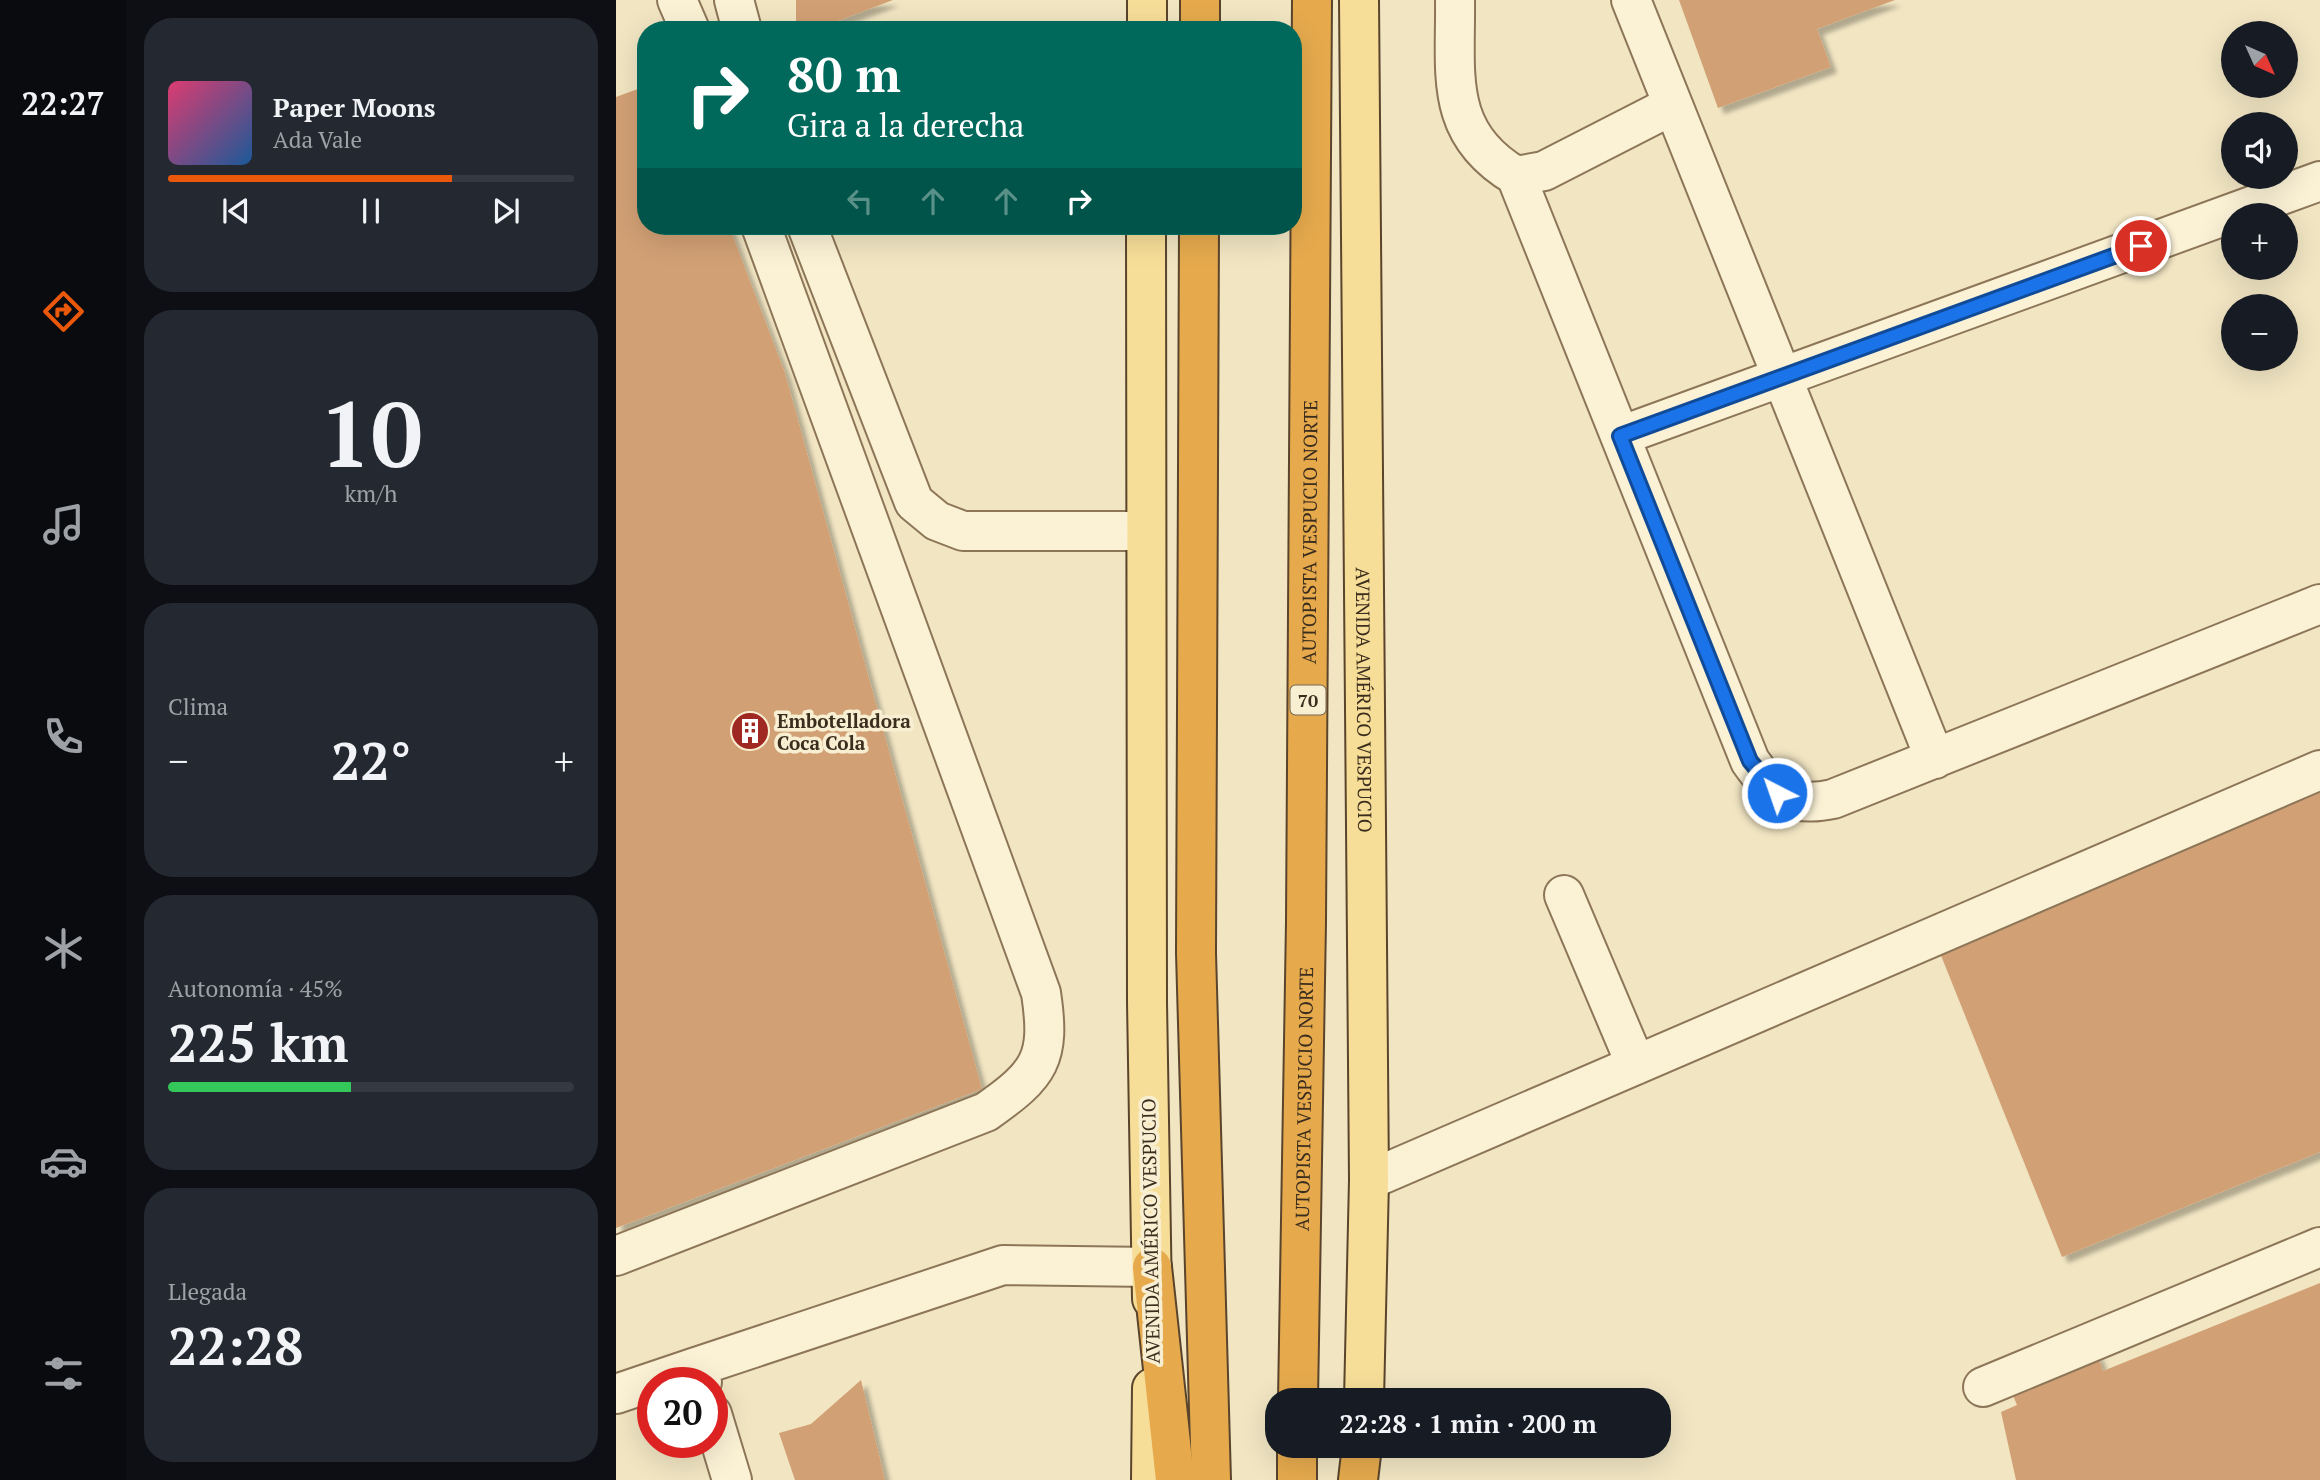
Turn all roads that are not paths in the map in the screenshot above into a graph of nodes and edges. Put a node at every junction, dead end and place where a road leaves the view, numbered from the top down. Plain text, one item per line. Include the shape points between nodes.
1 (677, 0) edge
2 (734, 0) edge
3 (1147, 0) edge
4 (1200, 0) edge
5 (1312, 0) edge
6 (1359, 0) edge
7 (1455, 0) edge
8 (1631, 0) edge
9 (686, 21) edge
10 (740, 21) edge
11 (1147, 21) edge
12 (1200, 21) edge
13 (1673, 105) junction
14 (1516, 176) junction
15 (2320, 181) edge
16 (764, 235) edge
17 (811, 235) edge
18 (1146, 235) edge
19 (1199, 235) edge
20 (1782, 376) junction
21 (1620, 436) junction
22 (1146, 531) junction
23 (2320, 604) edge
24 (1935, 759) junction
25 (2320, 770) edge
26 (1564, 895) dead end
27 (1636, 1065) junction
28 (1369, 1180) junction
29 (2320, 1247) edge
30 (616, 1256) edge
31 (1152, 1267) junction
32 (721, 1367) edge
33 (1983, 1387) dead end
34 (1298, 1388) edge
35 (1364, 1388) edge
36 (637, 1389) edge
37 (616, 1394) edge
38 (725, 1458) edge
39 (1297, 1458) edge
40 (1361, 1458) edge
41 (1363, 1458) edge
42 (732, 1480) edge
43 (1151, 1480) edge
44 (1175, 1480) edge
45 (1211, 1480) edge
46 (1297, 1480) edge
47 (1357, 1480) edge
48 (1364, 1480) edge

1 - 9 lane
2 - 10 lane
3 - 11 main road
4 - 12 highway
5 - 34 highway, AUTOPISTA VESPUCIO NORTE / 70 via 1307,908
6 - 28 main road, AVENIDA AMÉRICO VESPUCIO
7 - 14 lane via 1456,91 1461,114 1475,143 1493,162
8 - 13 lane
13 - 14 lane via 1544,171
13 - 20 lane
14 - 21 lane
15 - 20 lane
16 - 30 lane via 1041,993 1046,1028 1040,1063 1021,1088 986,1112
17 - 22 lane via 915,502 937,521 963,531
18 - 22 main road, AVENIDA AMÉRICO VESPUCIO
19 - 45 highway via 1197,979
20 - 21 lane
20 - 24 lane
21 - 24 lane via 1750,761 1764,781 1777,793 1812,803
22 - 31 main road, AVENIDA AMÉRICO VESPUCIO
23 - 24 lane
25 - 27 lane
26 - 27 lane
27 - 28 lane
28 - 35 main road, AVENIDA AMÉRICO VESPUCIO
29 - 33 lane
31 - 32 lane via 1003,1265
31 - 43 main road, AVENIDA AMÉRICO VESPUCIO
31 - 44 highway
36 - 37 lane
38 - 42 lane
39 - 46 highway
40 - 47 highway
41 - 48 main road

